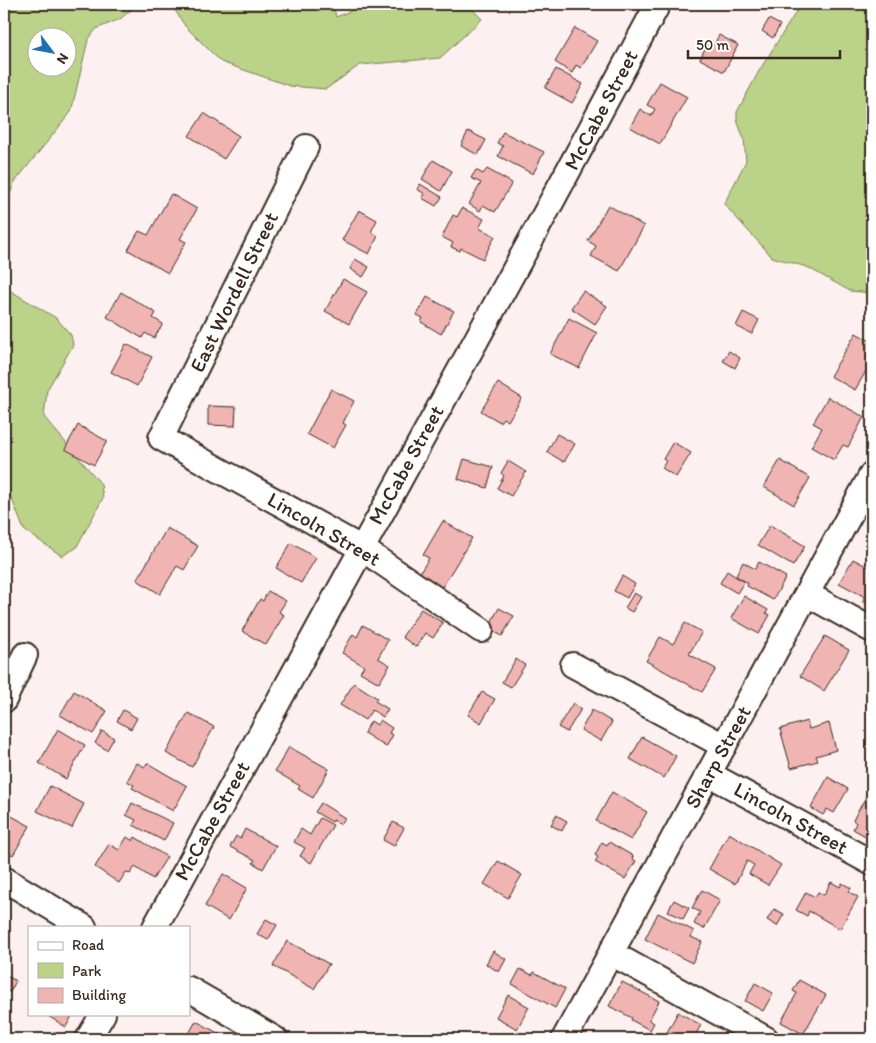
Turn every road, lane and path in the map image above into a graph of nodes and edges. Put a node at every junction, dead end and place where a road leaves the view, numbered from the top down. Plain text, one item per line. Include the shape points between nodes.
1 (658, 4) edge
2 (306, 146) dead end
3 (161, 438) joint
4 (872, 474) edge
5 (361, 548) junction
6 (807, 594) junction
7 (481, 630) dead end
8 (872, 630) edge
9 (25, 655) dead end
10 (572, 665) dead end
11 (4, 700) edge
12 (724, 746) junction
13 (709, 774) junction
14 (872, 863) edge
15 (4, 879) edge
16 (82, 926) edge
17 (156, 926) edge
18 (611, 952) junction
19 (190, 990) edge
20 (102, 1016) edge
21 (88, 1039) edge
22 (275, 1039) edge
23 (564, 1039) edge
24 (766, 1039) edge

1 - 5 street, McCabe Street
2 - 3 street, East Wordell Street
3 - 5 street, Lincoln Street
4 - 6 street, Sharp Street
5 - 7 street, Lincoln Street
5 - 17 street, McCabe Street
6 - 8 street
6 - 12 street, Sharp Street
9 - 11 street
10 - 12 street
12 - 13 street, Sharp Street
13 - 14 street, Lincoln Street
13 - 18 street, Sharp Street
15 - 16 street
18 - 23 street, Sharp Street
18 - 24 street
19 - 22 street
20 - 21 street

